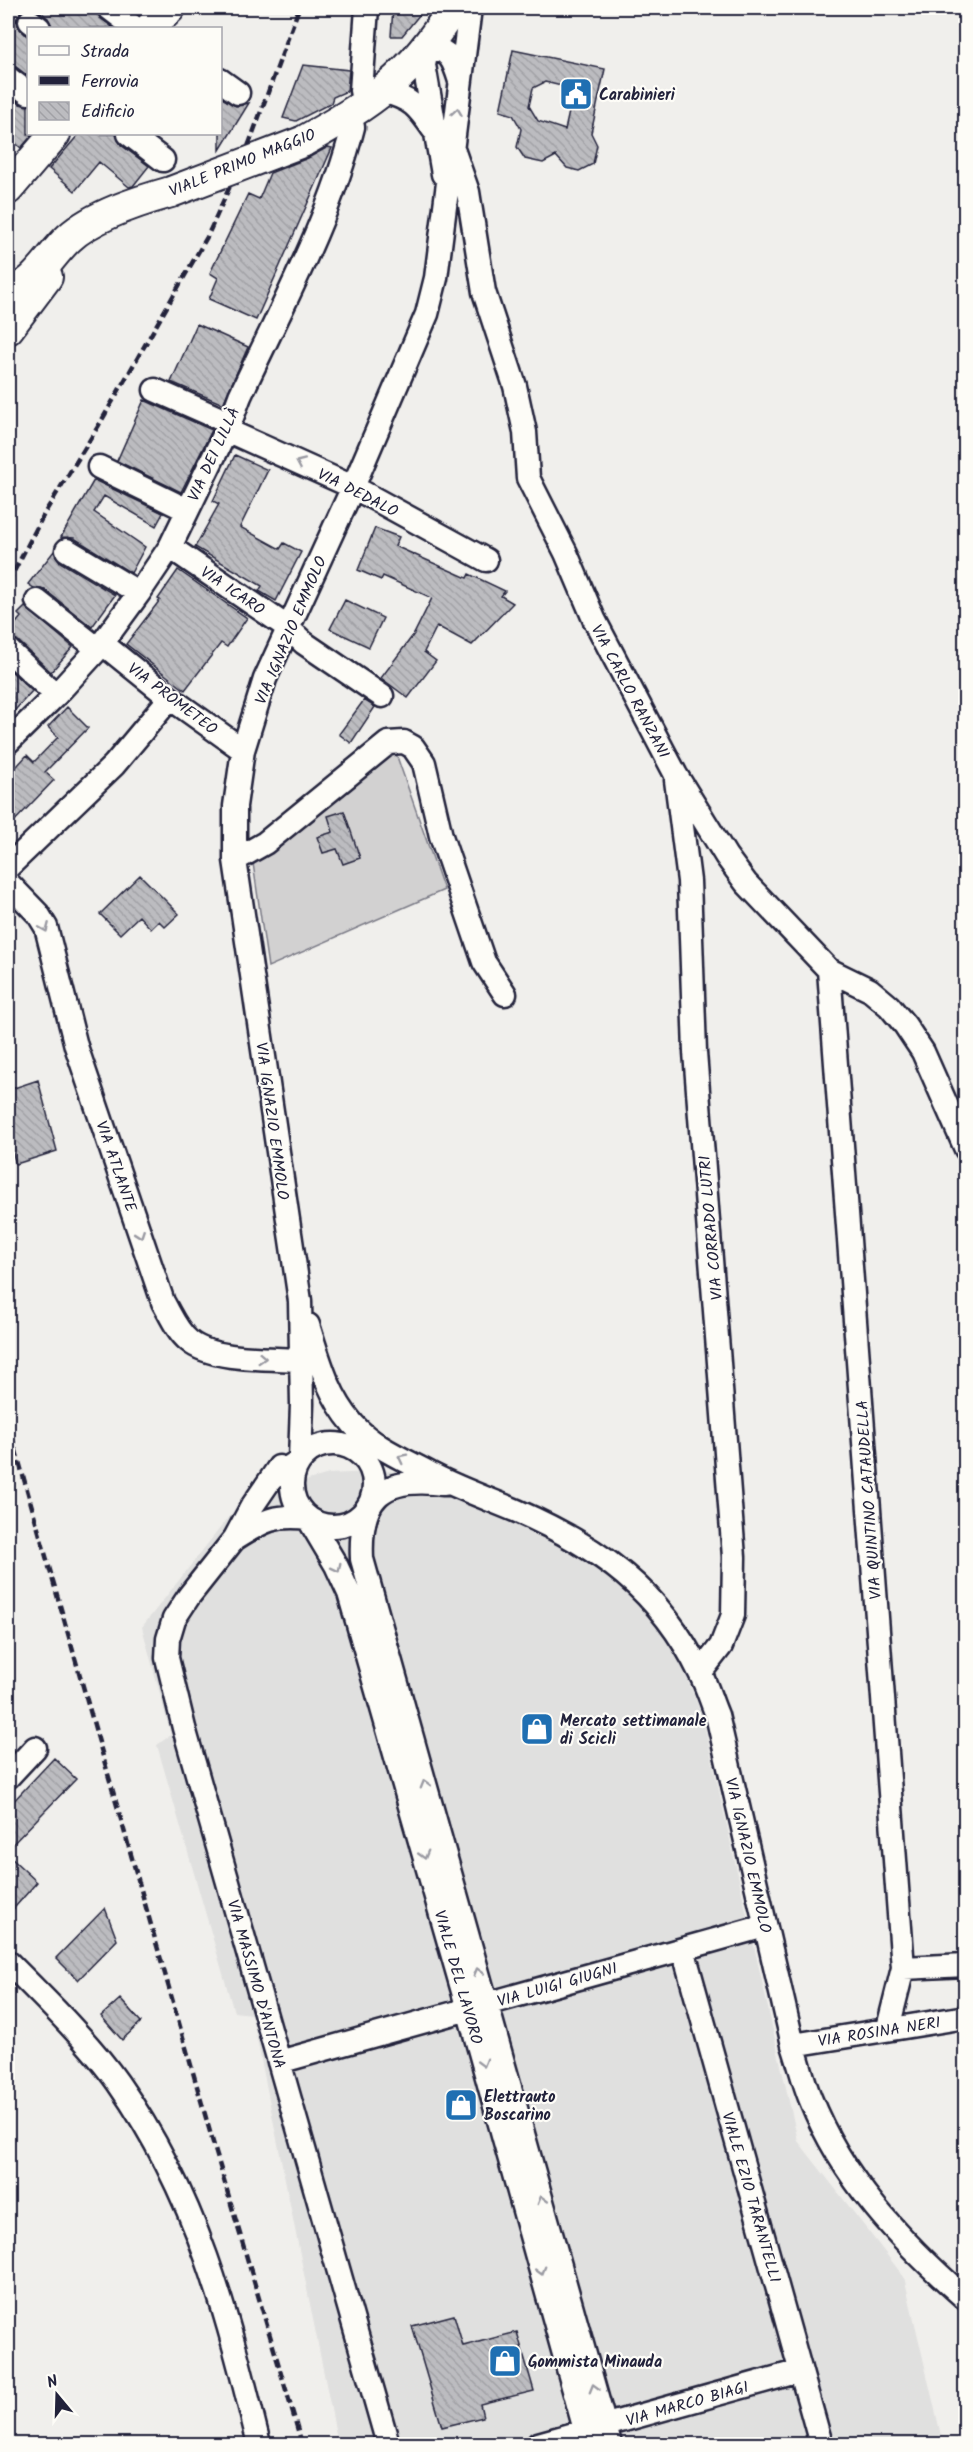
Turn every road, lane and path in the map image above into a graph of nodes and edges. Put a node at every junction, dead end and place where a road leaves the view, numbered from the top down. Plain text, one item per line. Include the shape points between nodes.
1 (109, 8) edge
2 (170, 8) edge
3 (367, 8) edge
4 (453, 8) edge
5 (470, 8) edge
6 (134, 27) edge
7 (151, 27) edge
8 (428, 45) junction
9 (8, 78) edge
10 (461, 83) junction
11 (372, 91) junction
12 (27, 92) edge
13 (353, 127) dead end
14 (434, 131) junction
15 (54, 135) edge
16 (130, 135) edge
17 (452, 147) junction
18 (163, 160) dead end
19 (8, 189) edge
20 (446, 190) junction
21 (94, 223) junction
22 (8, 292) edge
23 (8, 329) edge
24 (155, 390) dead end
25 (228, 426) junction
26 (99, 466) dead end
27 (353, 487) junction
28 (187, 510) junction
29 (170, 547) junction
30 (67, 550) dead end
31 (486, 560) dead end
32 (139, 593) junction
33 (36, 601) dead end
34 (287, 627) junction
35 (100, 646) junction
36 (8, 650) edge
37 (56, 695) junction
38 (382, 696) dead end
39 (170, 698) junction
40 (8, 742) edge
41 (243, 750) junction
42 (675, 775) junction
43 (235, 860) junction
44 (8, 867) edge
45 (8, 884) edge
46 (829, 970) junction
47 (505, 994) dead end
48 (966, 1149) edge
49 (300, 1301) junction
50 (302, 1360) junction
51 (302, 1404) junction
52 (357, 1447) junction
53 (300, 1460) junction
54 (271, 1479) junction
55 (453, 1485) junction
56 (370, 1503) junction
57 (308, 1518) junction
58 (235, 1538) junction
59 (700, 1673) junction
60 (35, 1748) dead end
61 (8, 1777) edge
62 (765, 1926) junction
63 (683, 1949) junction
64 (8, 1962) edge
65 (966, 1965) edge
66 (903, 1968) junction
67 (478, 2006) junction
68 (966, 2017) edge
69 (888, 2028) junction
70 (793, 2045) junction
71 (279, 2062) junction
72 (966, 2299) edge
73 (801, 2371) junction
74 (597, 2437) edge
75 (259, 2445) edge
76 (388, 2445) edge
77 (538, 2445) edge
78 (821, 2445) edge

1 - 6 street
2 - 7 main road
3 - 11 street
4 - 8 main road, VIALE PRIMO MAGGIO
5 - 10 street, VIA IGNAZIO EMMOLO
8 - 10 street via 451,57
8 - 11 main road, VIALE PRIMO MAGGIO via 401,76
8 - 14 street via 424,65
9 - 12 street
17 -> 10 street, VIA IGNAZIO EMMOLO
11 - 14 street via 403,96
11 - 21 main road, VIALE PRIMO MAGGIO, bridge via 347,117 302,142 133,203
13 - 25 street, VIA DEI LILLÀ via 344,166
14 - 20 street
15 - 19 main road
16 - 18 street
17 - 20 street, VIA IGNAZIO EMMOLO
17 - 42 street, VIA CARLO RANZANI via 468,192 484,292 515,386 525,432 528,478 594,619
20 - 27 street, VIA IGNAZIO EMMOLO via 436,278 427,314
21 - 22 main road via 69,238 30,281
21 - 23 main road via 73,243
24 - 25 street, VIA DEDALO
27 -> 25 street, VIA DEDALO
25 - 28 street, VIA DEI LILLÀ
26 - 28 street
27 - 31 street, VIA DEDALO
27 - 34 street, VIA IGNAZIO EMMOLO
28 - 29 street, VIA DEI LILLÀ
29 - 32 street, VIA DEI LILLÀ
29 - 34 street, VIA ICARO
30 - 32 street
32 - 35 street, VIA DEI LILLÀ
33 - 35 street, VIA PROMETEO
34 - 38 street, VIA ICARO
34 - 41 street, VIA IGNAZIO EMMOLO via 265,679
35 - 37 street, VIA DEI LILLÀ
35 - 39 street, VIA PROMETEO
36 - 37 street
37 - 40 street, VIA DEI LILLÀ
39 - 41 street, VIA PROMETEO
39 - 44 street via 114,765
41 - 43 street, VIA IGNAZIO EMMOLO via 235,806
42 - 46 street, VIA CARLO RANZANI via 746,883
42 - 59 street, VIA CORRADO LUTRI via 689,881 695,1052 734,1557 733,1616 721,1646
43 - 47 street via 265,843 388,743 404,742 413,747 424,763 441,836 484,962
43 - 49 street, VIA IGNAZIO EMMOLO
45 -> 50 street, VIA ATLANTE via 46,927 76,1046 163,1302 177,1328 202,1350
46 - 48 street, VIA CARLO RANZANI via 870,990 905,1025 923,1053
46 - 66 street, VIA QUINTINO CATAUDELLA
49 - 50 street
49 - 52 street via 327,1384 354,1426
50 - 51 street
51 - 53 street
51 - 54 street via 287,1453
52 - 53 street via 322,1446
55 -> 52 street
52 - 56 street via 371,1471 374,1487
53 - 54 street
53 - 57 street via 293,1475 292,1491 297,1506
54 - 58 street
55 - 56 street via 400,1483
55 - 59 street, VIA IGNAZIO EMMOLO via 518,1512 598,1553 631,1578 656,1604
56 - 57 street via 354,1521 342,1525 330,1526
67 -> 56 street via 365,1575 361,1540
57 - 58 street via 272,1518
57 -> 67 street, VIALE DEL LAVORO via 336,1565 357,1616
58 - 71 street, VIA MASSIMO D'ANTONA via 174,1619 167,1658
59 - 62 street, VIA IGNAZIO EMMOLO via 717,1715
60 - 61 street
62 - 63 street, VIA LUIGI GIUGNI
62 - 70 street, VIA IGNAZIO EMMOLO
63 - 67 street, VIA LUIGI GIUGNI
63 - 73 street, VIALE EZIO TARANTELLI
64 - 75 street via 116,2081 163,2155 213,2272
65 - 66 street
66 - 69 street, VIA QUINTINO CATAUDELLA
67 - 71 street, VIA LUIGI GIUGNI
67 - 74 street, VIALE DEL LAVORO
68 - 69 street, VIA ROSINA NERI
69 - 70 street, VIA ROSINA NERI
70 - 72 street, VIA IGNAZIO EMMOLO via 810,2098 865,2197 915,2253
71 - 76 street, VIA MASSIMO D'ANTONA
73 - 74 street, VIA MARCO BIAGI
73 - 78 street, VIALE EZIO TARANTELLI
74 - 77 street, VIA MARCO BIAGI

